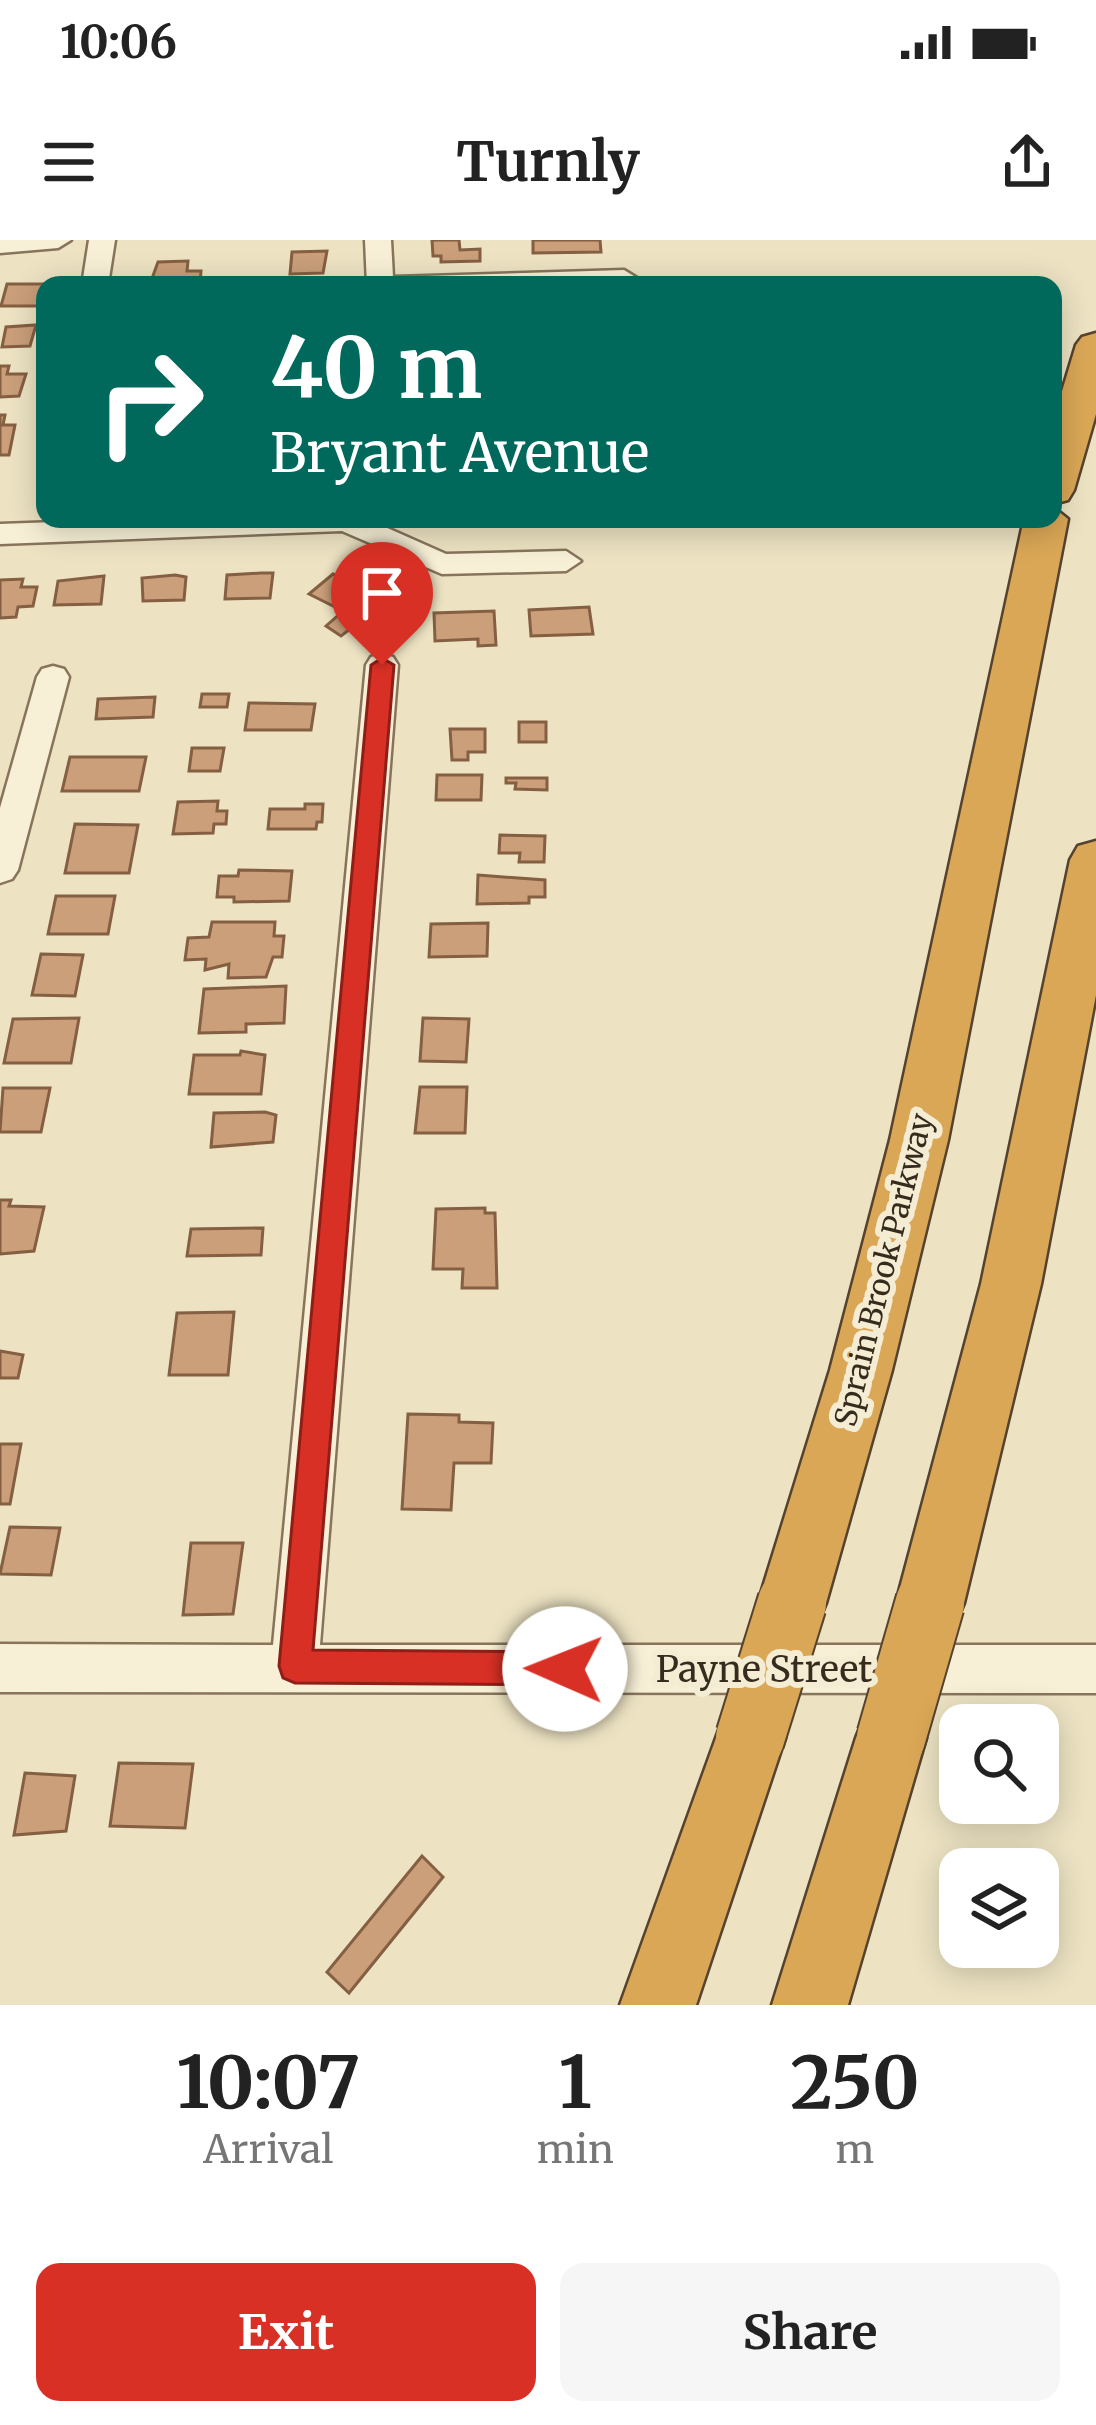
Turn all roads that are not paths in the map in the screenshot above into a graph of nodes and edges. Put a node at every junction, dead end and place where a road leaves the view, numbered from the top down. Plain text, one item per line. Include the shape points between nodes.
1 (58, 240) edge
2 (102, 240) edge
3 (378, 240) edge
4 (0, 245) edge
5 (96, 276) edge
6 (381, 276) edge
7 (1096, 345) edge
8 (1062, 460) edge
9 (41, 528) edge
10 (377, 528) edge
11 (1044, 528) edge
12 (0, 534) edge
13 (566, 561) dead end
14 (382, 665) dead end
15 (53, 677) dead end
16 (1096, 860) edge
17 (0, 870) edge
18 (295, 1666) junction
19 (0, 1668) edge
20 (1096, 1669) edge
21 (658, 2005) edge
22 (810, 2005) edge

1 - 4 street
2 - 5 street
3 - 6 street
7 - 8 highway
9 - 12 street
10 - 13 street via 442,564
11 - 21 highway, Sprain Brook Parkway, bridge via 929,1098 861,1370 750,1738
14 - 18 street
15 - 17 street
16 - 22 highway, bridge via 1011,1284 930,1603
18 - 19 street, Payne Street
18 - 20 street, Payne Street

